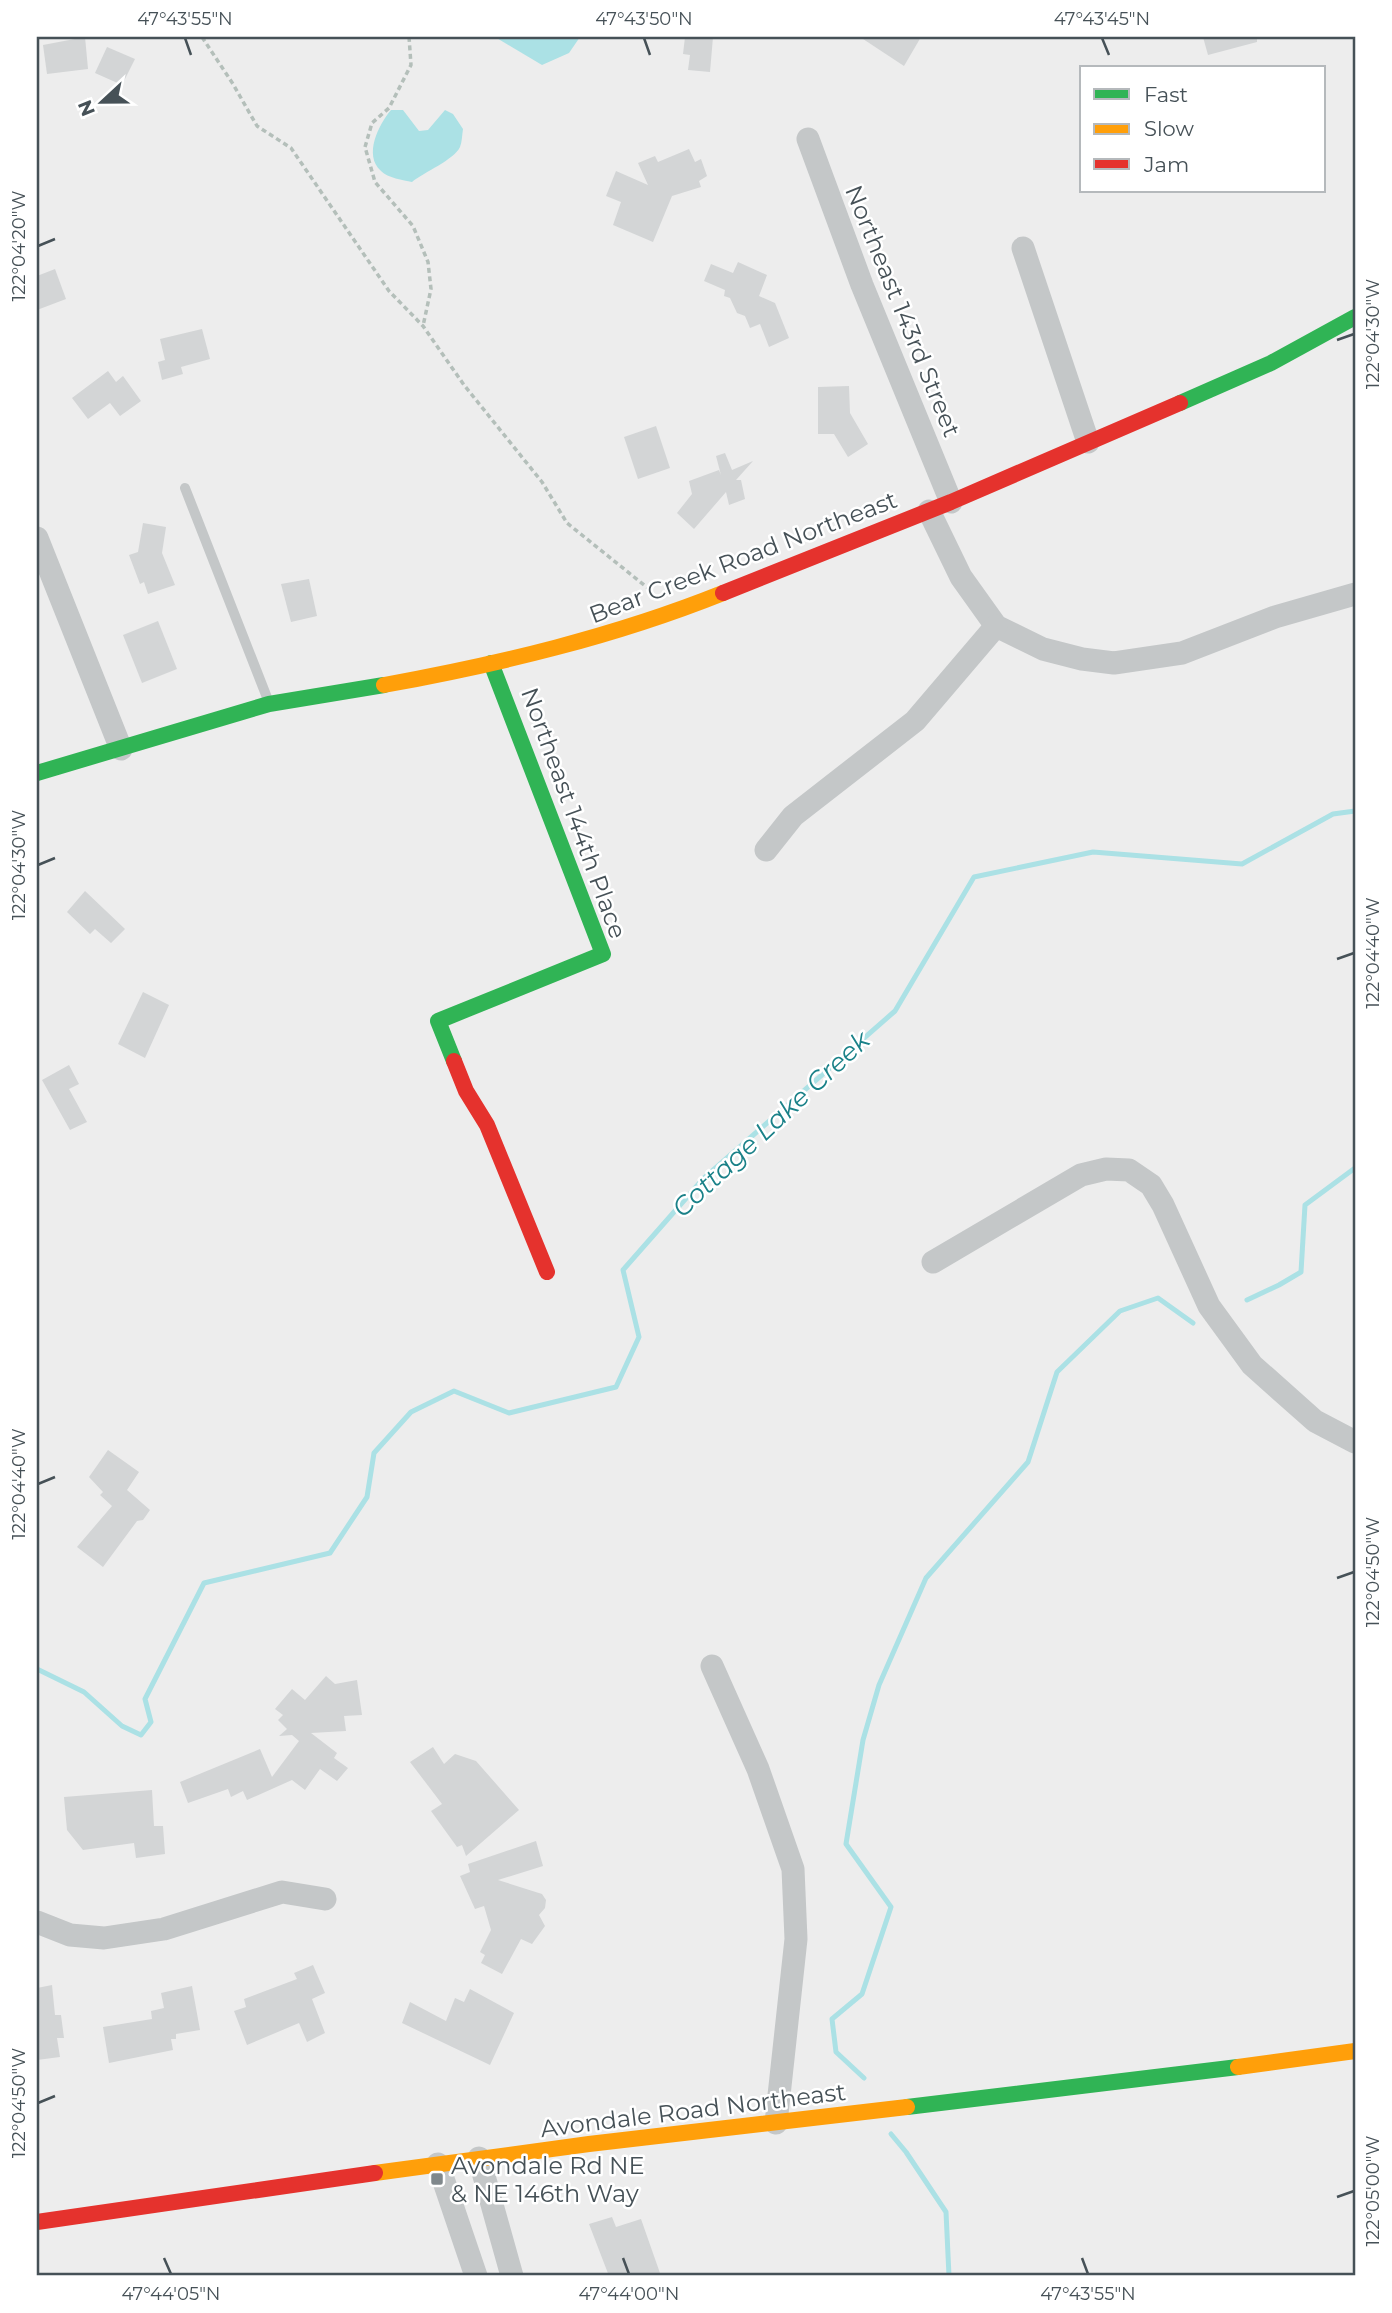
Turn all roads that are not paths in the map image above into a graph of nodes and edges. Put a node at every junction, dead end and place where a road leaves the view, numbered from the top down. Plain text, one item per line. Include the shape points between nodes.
1 (808, 139) dead end
2 (1023, 248) dead end
3 (1355, 317) edge
4 (1088, 442) junction
5 (185, 488) dead end
6 (951, 502) junction
7 (929, 511) junction
8 (37, 538) edge
9 (1355, 594) edge
10 (996, 626) junction
11 (491, 663) junction
12 (269, 704) junction
13 (121, 749) junction
14 (37, 773) edge
15 (766, 850) dead end
16 (933, 1262) dead end
17 (547, 1272) dead end
18 (1355, 1442) edge
19 (712, 1666) dead end
20 (325, 1899) dead end
21 (37, 1922) edge
22 (1355, 2051) edge
23 (776, 2123) junction
24 (479, 2158) junction
25 (438, 2164) junction
26 (37, 2222) edge
27 (476, 2276) edge
28 (512, 2276) edge

1 - 6 street, Northeast 143rd Street
2 - 4 street
3 - 4 street, Bear Creek Road Northeast via 1271,363
4 - 6 street, Bear Creek Road Northeast
5 - 12 lane
6 - 7 street, Bear Creek Road Northeast
7 - 10 street via 961,577
7 - 11 street, Bear Creek Road Northeast via 658,616
8 - 13 street
9 - 10 street via 1275,617 1182,653 1114,663 1043,649
10 - 15 street via 915,721 793,816
11 - 12 street, Bear Creek Road Northeast
11 - 17 street, Northeast 144th Place via 603,954 438,1021 466,1091 487,1125
12 - 13 street, Bear Creek Road Northeast
13 - 14 street, Bear Creek Road Northeast
16 - 18 street via 1081,1175 1129,1170 1151,1185 1209,1306 1252,1365 1315,1421
19 - 23 street via 758,1769 793,1869 796,1939
20 - 21 street via 282,1892 164,1929 104,1938 70,1936
22 - 23 street, Avondale Road Northeast
23 - 24 street, Avondale Road Northeast
24 - 25 street, Avondale Road Northeast
24 - 28 street
25 - 26 street, Avondale Road Northeast
25 - 27 street

